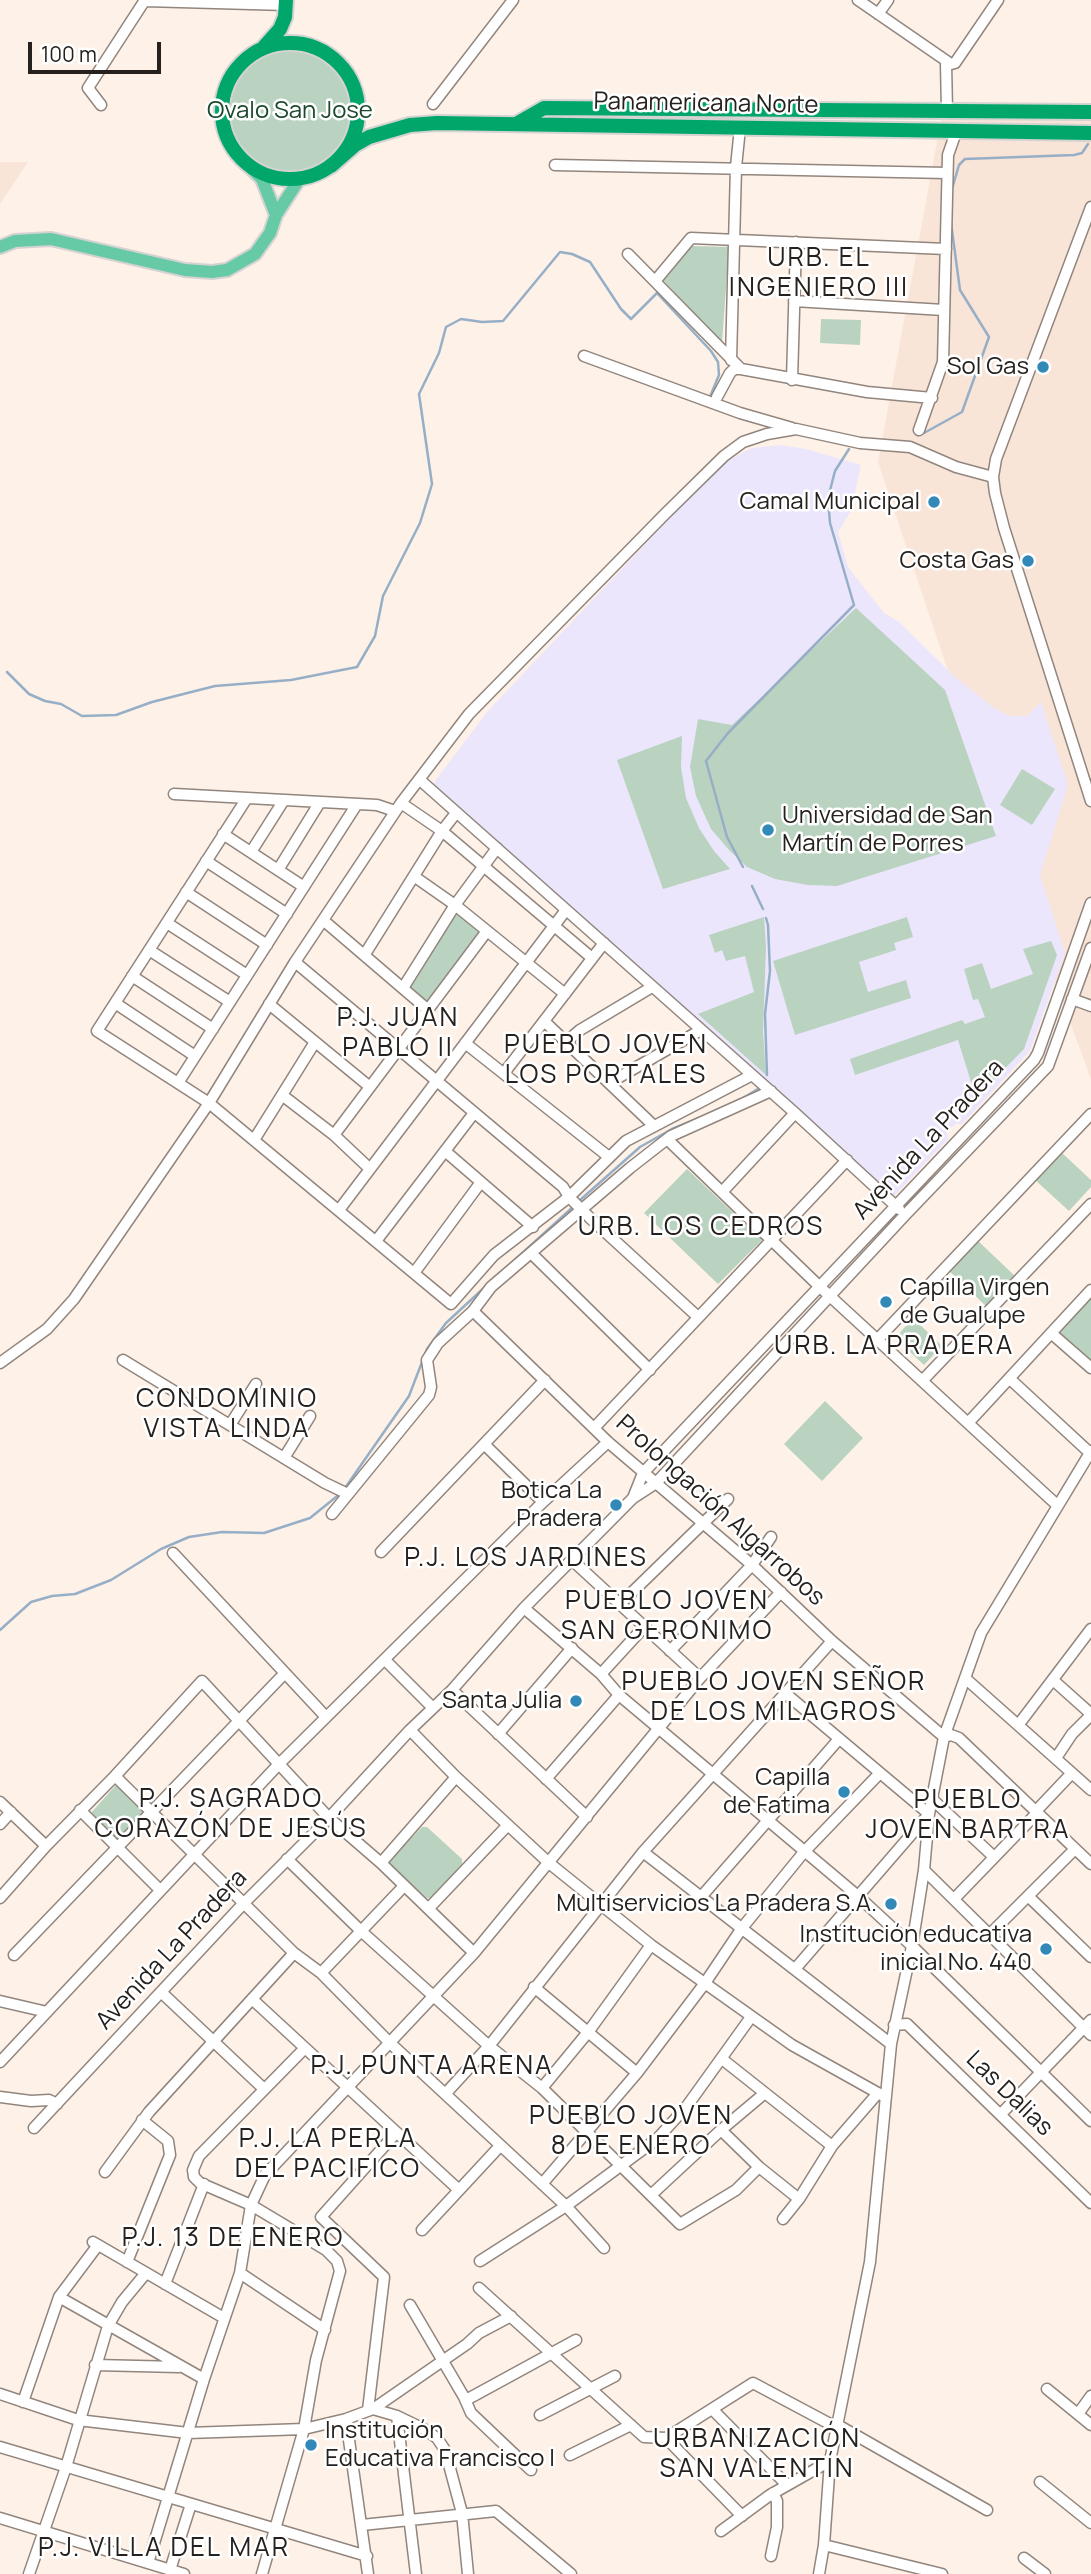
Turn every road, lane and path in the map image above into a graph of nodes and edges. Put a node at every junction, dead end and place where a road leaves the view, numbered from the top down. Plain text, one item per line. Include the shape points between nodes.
1 (145, 0) edge
2 (513, 0) edge
3 (858, 0) edge
4 (888, 0) edge
5 (998, 0) edge
6 (286, 2) edge
7 (878, 14) junction
8 (261, 50) junction
9 (946, 63) junction
10 (433, 104) dead end
11 (101, 105) dead end
12 (947, 111) junction
13 (1091, 112) edge
14 (516, 124) junction
15 (740, 128) junction
16 (956, 132) junction
17 (1091, 133) edge
18 (248, 164) junction
19 (555, 164) dead end
20 (331, 166) junction
21 (736, 167) junction
22 (947, 173) junction
23 (300, 178) junction
24 (1091, 207) edge
25 (276, 215) junction
26 (734, 240) junction
27 (796, 242) junction
28 (0, 247) edge
29 (946, 249) junction
30 (628, 254) dead end
31 (656, 280) junction
32 (794, 302) junction
33 (944, 310) junction
34 (584, 355) dead end
35 (731, 360) junction
36 (741, 369) junction
37 (792, 380) junction
38 (717, 397) dead end
39 (932, 398) junction
40 (796, 429) junction
41 (919, 430) dead end
42 (993, 477) junction
43 (420, 780) junction
44 (174, 794) dead end
45 (247, 798) junction
46 (284, 800) junction
47 (1091, 801) edge
48 (320, 802) junction
49 (357, 804) junction
50 (398, 807) junction
51 (456, 813) junction
52 (442, 831) junction
53 (223, 834) junction
54 (497, 848) junction
55 (251, 852) junction
56 (206, 861) junction
57 (484, 865) junction
58 (278, 870) junction
59 (415, 877) junction
60 (304, 887) junction
61 (186, 892) junction
62 (1091, 902) edge
63 (455, 905) junction
64 (566, 909) junction
65 (287, 914) junction
66 (323, 920) junction
67 (167, 923) junction
68 (555, 924) junction
69 (486, 931) junction
70 (604, 943) junction
71 (267, 945) junction
72 (1091, 948) edge
73 (149, 950) junction
74 (365, 954) junction
75 (592, 958) junction
76 (295, 962) junction
77 (525, 963) junction
78 (247, 975) junction
79 (132, 976) junction
80 (652, 987) junction
81 (403, 988) junction
82 (565, 994) junction
83 (1072, 999) junction
84 (230, 1002) junction
85 (115, 1003) junction
86 (269, 1004) junction
87 (1091, 1006) edge
88 (427, 1009) junction
89 (544, 1021) junction
90 (213, 1029) junction
91 (701, 1030) junction
92 (315, 1042) junction
93 (465, 1042) junction
94 (566, 1042) junction
95 (398, 1048) junction
96 (195, 1056) junction
97 (504, 1073) junction
98 (752, 1075) junction
99 (435, 1081) junction
100 (178, 1083) junction
101 (609, 1083) junction
102 (370, 1087) junction
103 (771, 1091) junction
104 (282, 1095) junction
105 (209, 1103) junction
106 (474, 1112) junction
107 (795, 1113) junction
108 (1091, 1114) edge
109 (654, 1126) junction
110 (334, 1135) junction
111 (667, 1139) junction
112 (254, 1140) junction
113 (445, 1151) junction
114 (609, 1157) junction
115 (846, 1160) junction
116 (369, 1168) junction
117 (481, 1182) junction
118 (722, 1192) junction
119 (575, 1203) junction
120 (1091, 1204) edge
121 (896, 1206) junction
122 (339, 1210) junction
123 (906, 1214) junction
124 (533, 1227) junction
125 (771, 1240) junction
126 (376, 1241) junction
127 (531, 1253) junction
128 (414, 1273) junction
129 (820, 1287) junction
130 (1091, 1290) edge
131 (830, 1296) junction
132 (473, 1311) junction
133 (698, 1317) junction
134 (1052, 1333) junction
135 (877, 1340) junction
136 (123, 1360) dead end
137 (0, 1363) edge
138 (1091, 1368) edge
139 (650, 1370) junction
140 (1010, 1379) junction
141 (545, 1380) junction
142 (922, 1381) junction
143 (256, 1384) dead end
144 (310, 1416) dead end
145 (968, 1423) junction
146 (230, 1425) junction
147 (595, 1427) junction
148 (608, 1442) junction
149 (484, 1444) junction
150 (1091, 1452) edge
151 (284, 1458) junction
152 (643, 1473) junction
153 (656, 1483) junction
154 (344, 1492) junction
155 (632, 1498) junction
156 (728, 1499) dead end
157 (543, 1502) junction
158 (1057, 1505) junction
159 (332, 1514) dead end
160 (702, 1522) junction
161 (771, 1537) dead end
162 (381, 1552) dead end
163 (173, 1553) dead end
164 (572, 1560) junction
165 (752, 1565) junction
166 (781, 1592) junction
167 (620, 1604) junction
168 (524, 1608) junction
169 (645, 1627) junction
170 (1091, 1629) edge
171 (832, 1641) junction
172 (572, 1648) junction
173 (670, 1651) junction
174 (385, 1660) junction
175 (284, 1674) junction
176 (601, 1674) junction
177 (700, 1678) junction
178 (965, 1678) junction
179 (1053, 1680) junction
180 (452, 1690) junction
181 (785, 1693) junction
182 (618, 1695) junction
183 (433, 1708) junction
184 (1091, 1714) edge
185 (326, 1717) junction
186 (240, 1720) junction
187 (1019, 1724) junction
188 (657, 1728) junction
189 (410, 1730) junction
190 (498, 1734) junction
191 (944, 1737) junction
192 (839, 1739) junction
193 (1056, 1758) junction
194 (278, 1765) junction
195 (711, 1773) junction
196 (880, 1773) junction
197 (1072, 1773) junction
198 (116, 1776) junction
199 (456, 1777) junction
200 (546, 1779) junction
201 (1091, 1790) edge
202 (932, 1799) junction
203 (0, 1802) edge
204 (80, 1810) junction
205 (11, 1812) junction
206 (151, 1812) junction
207 (1037, 1812) junction
208 (929, 1814) junction
209 (587, 1817) junction
210 (329, 1818) junction
211 (768, 1821) junction
212 (0, 1824) edge
213 (507, 1826) junction
214 (46, 1846) junction
215 (117, 1847) junction
216 (1075, 1849) junction
217 (643, 1852) junction
218 (804, 1852) junction
219 (195, 1853) junction
220 (995, 1857) junction
221 (287, 1859) junction
222 (381, 1863) junction
223 (549, 1863) junction
224 (1091, 1864) edge
225 (924, 1870) junction
226 (404, 1886) junction
227 (160, 1891) junction
228 (1028, 1896) junction
229 (859, 1897) junction
230 (0, 1898) edge
231 (702, 1898) junction
232 (954, 1899) junction
233 (243, 1904) junction
234 (601, 1906) junction
235 (429, 1908) junction
236 (742, 1928) junction
237 (361, 1931) junction
238 (989, 1935) junction
239 (651, 1945) junction
240 (912, 1946) junction
241 (474, 1952) junction
242 (294, 1953) junction
243 (14, 1955) dead end
244 (1091, 1957) edge
245 (795, 1969) junction
246 (321, 1973) junction
247 (705, 1983) junction
248 (534, 1987) junction
249 (161, 1992) junction
250 (433, 1994) junction
251 (252, 1999) junction
252 (0, 2001) edge
253 (47, 2012) junction
254 (751, 2017) junction
255 (894, 2025) junction
256 (1089, 2028) edge
257 (589, 2031) junction
258 (389, 2042) junction
259 (213, 2043) junction
260 (891, 2044) junction
261 (489, 2046) junction
262 (304, 2048) junction
263 (722, 2059) junction
264 (0, 2062) edge
265 (637, 2073) junction
266 (1040, 2073) junction
267 (347, 2088) junction
268 (542, 2088) junction
269 (264, 2089) junction
270 (446, 2093) junction
271 (765, 2093) junction
272 (881, 2095) junction
273 (0, 2097) edge
274 (57, 2104) junction
275 (1001, 2115) junction
276 (142, 2120) junction
277 (1091, 2121) edge
278 (34, 2128) dead end
279 (721, 2130) junction
280 (587, 2131) junction
281 (396, 2133) junction
282 (500, 2146) junction
283 (832, 2146) junction
284 (621, 2165) junction
285 (759, 2167) junction
286 (105, 2172) dead end
287 (204, 2184) junction
288 (541, 2184) junction
289 (459, 2190) junction
290 (651, 2196) junction
291 (799, 2199) junction
292 (1091, 2203) edge
293 (251, 2205) junction
294 (566, 2206) junction
295 (783, 2220) dead end
296 (422, 2230) dead end
297 (604, 2248) dead end
298 (480, 2261) dead end
299 (127, 2262) junction
300 (146, 2273) junction
301 (240, 2273) junction
302 (165, 2284) junction
303 (479, 2288) dead end
304 (59, 2297) junction
305 (410, 2305) dead end
306 (511, 2316) junction
307 (224, 2318) junction
308 (108, 2326) junction
309 (325, 2330) junction
310 (576, 2340) dead end
311 (552, 2353) junction
312 (443, 2360) junction
313 (95, 2365) junction
314 (181, 2367) junction
315 (615, 2376) dead end
316 (204, 2379) junction
317 (591, 2389) junction
318 (1047, 2389) dead end
319 (0, 2394) edge
320 (1091, 2396) edge
321 (466, 2400) junction
322 (23, 2402) junction
323 (712, 2409) junction
324 (370, 2410) junction
325 (1077, 2414) junction
326 (540, 2415) dead end
327 (397, 2416) junction
328 (346, 2419) junction
329 (78, 2420) junction
330 (836, 2424) junction
331 (631, 2425) junction
332 (1091, 2425) edge
333 (304, 2429) junction
334 (188, 2433) junction
335 (666, 2438) junction
336 (0, 2447) edge
337 (570, 2455) dead end
338 (830, 2461) junction
339 (66, 2467) junction
340 (531, 2470) dead end
341 (1040, 2482) dead end
342 (787, 2485) junction
343 (774, 2493) junction
344 (169, 2497) junction
345 (191, 2504) junction
346 (987, 2510) dead end
347 (462, 2513) junction
348 (741, 2516) junction
349 (0, 2518) edge
350 (410, 2519) junction
351 (1091, 2523) edge
352 (362, 2525) junction
353 (275, 2529) junction
354 (722, 2531) dead end
355 (44, 2532) junction
356 (824, 2545) junction
357 (367, 2556) junction
358 (771, 2556) dead end
359 (1024, 2558) dead end
360 (148, 2563) junction
361 (170, 2570) junction
362 (29, 2574) edge
363 (184, 2574) edge
364 (262, 2574) edge
365 (368, 2574) edge
366 (416, 2574) edge
367 (468, 2574) edge
368 (571, 2574) edge
369 (819, 2574) edge
370 (942, 2574) edge
371 (1045, 2574) edge

1 - 6 street
1 - 11 street via 89,88
2 - 10 street
3 - 7 street
4 - 7 street
5 - 9 street via 955,63
6 - 8 highway via 280,29
7 - 9 street
8 - 18 highway via 240,65 224,98 227,135
8 - 20 highway via 285,43 310,46 332,57 349,76 357,99 357,124 348,147
9 - 12 street
12 - 13 highway, Panamericana Norte
12 - 14 highway, Panamericana Norte via 544,108
14 - 15 highway, Panamericana Norte
14 - 20 highway, Panamericana Norte via 410,125 369,137
15 - 16 highway, Panamericana Norte
15 - 21 street
16 - 17 highway, Panamericana Norte
16 - 22 street
18 - 23 highway via 267,175
18 - 25 main road via 262,179
19 - 21 street
20 - 23 highway
21 - 22 street
21 - 26 street
22 - 29 street
23 - 25 main road
24 - 42 street
25 - 28 main road via 255,254 212,272 51,239 23,239
26 - 27 street
26 - 31 street via 691,238
26 - 35 street
27 - 29 street
27 - 32 street
29 - 33 street
30 - 31 street
31 - 35 street
32 - 33 street
32 - 37 street
33 - 39 street via 943,362
34 - 40 street via 740,414
35 - 36 street
36 - 37 street
36 - 38 street via 730,373
37 - 39 street
39 - 41 street
40 - 42 street via 860,443 911,447
40 - 43 street via 743,442 724,456 478,705
42 - 47 street via 1004,528
43 - 50 street
43 - 51 street
44 - 45 street
45 - 46 street
45 - 53 street
46 - 48 street
46 - 55 street
48 - 49 street
48 - 58 street
49 - 50 street
49 - 60 street
50 - 52 street
50 - 66 street
51 - 52 street
51 - 54 street
52 - 57 street
52 - 59 street
53 - 55 street
53 - 56 street
54 - 57 street
54 - 64 street
55 - 58 street
56 - 61 street
56 - 65 street
57 - 63 street
57 - 68 street
58 - 60 street
59 - 63 street
59 - 74 street
60 - 65 street
61 - 67 street
61 - 71 street
62 - 121 street, Avenida La Pradera via 1038,1053
63 - 69 street
63 - 81 street
64 - 68 street
64 - 70 street
65 - 71 street
66 - 74 street
66 - 76 street
67 - 73 street
67 - 78 street
68 - 75 street
68 - 77 street
69 - 77 street
69 - 88 street
70 - 75 street
70 - 80 street
71 - 78 street
72 - 83 street, Avenida La Pradera
73 - 79 street
73 - 84 street
74 - 81 street
75 - 82 street
76 - 86 street
76 - 95 street
77 - 82 street
77 - 93 street
78 - 84 street
79 - 85 street
79 - 90 street
80 - 91 street
80 - 94 street
81 - 88 street
82 - 89 street
83 - 87 street
83 - 123 street, Avenida La Pradera via 1048,1066
84 - 90 street
85 - 96 street
85 - 100 street via 97,1031
86 - 92 street
86 - 105 street
88 - 95 street
89 - 94 street
89 - 97 street
90 - 96 street
91 - 98 street
91 - 101 street
92 - 102 street
92 - 104 street
93 - 97 street
93 - 99 street
94 - 101 street
95 - 99 street
95 - 102 street
96 - 100 street
97 - 114 street
98 - 103 street
98 - 109 street
99 - 106 street
99 - 116 street
100 - 105 street
101 - 109 street
102 - 110 street
103 - 107 street
103 - 111 street
104 - 110 street
104 - 112 street
105 - 112 street
105 - 137 street via 74,1299 47,1329
106 - 113 street
106 - 119 street via 563,1187
107 - 115 street
107 - 118 street
108 - 135 street
109 - 114 street via 626,1141
110 - 116 street
111 - 118 street
111 - 119 street
112 - 122 street
113 - 117 street
113 - 126 street
114 - 119 street
115 - 121 street
115 - 125 street
116 - 122 street
117 - 124 street
117 - 128 street
118 - 125 street
119 - 124 street
119 - 127 street
119 - 133 street
120 - 142 street
121 - 123 street
121 - 129 street, Avenida La Pradera
122 - 126 street
123 - 131 street, Avenida La Pradera
124 - 128 street via 494,1255 451,1304
125 - 129 street
125 - 133 street
126 - 128 street
127 - 132 street via 491,1287
127 - 139 street
129 - 131 street
129 - 152 street, Avenida La Pradera
130 - 134 street
131 - 135 street
131 - 153 street, Avenida La Pradera
132 - 141 street, Prolongación Algarrobos
132 - 154 street via 438,1343 427,1360 429,1395
133 - 139 street
134 - 138 street
134 - 140 street
135 - 142 street
136 - 146 street
139 - 147 street
140 - 145 street
140 - 150 street
141 - 147 street, Prolongación Algarrobos
141 - 149 street
142 - 145 street
143 - 146 street
144 - 151 street
145 - 158 street
146 - 151 street
147 - 148 street, Prolongación Algarrobos
148 - 152 street, Prolongación Algarrobos
148 - 157 street
149 - 157 street
149 - 162 street
150 - 158 street
151 - 154 street
152 - 153 street, Prolongación Algarrobos
152 - 155 street, Avenida La Pradera
153 - 155 street, Avenida La Pradera
153 - 160 street, Prolongación Algarrobos
154 - 159 street
155 - 164 street, Avenida La Pradera
156 - 160 street
157 - 174 street
158 - 178 street via 981,1633
160 - 165 street, Prolongación Algarrobos
160 - 167 street
161 - 165 street
163 - 175 street
164 - 167 street
164 - 168 street, Avenida La Pradera
165 - 166 street, Prolongación Algarrobos
165 - 173 street
166 - 171 street, Prolongación Algarrobos
166 - 177 street
167 - 169 street
168 - 172 street
168 - 180 street, Avenida La Pradera
169 - 173 street
169 - 176 street
170 - 179 street
171 - 181 street
171 - 191 street, Prolongación Algarrobos
172 - 176 street
172 - 190 street
173 - 177 street
174 - 183 street
174 - 185 street
175 - 185 street
175 - 186 street
176 - 182 street
177 - 188 street
178 - 187 street
178 - 191 street
179 - 184 street
179 - 187 street
180 - 183 street, Avenida La Pradera
180 - 190 street
181 - 192 street
181 - 195 street
182 - 188 street
182 - 200 street
183 - 189 street, Avenida La Pradera
184 - 193 street
185 - 194 street
186 - 194 street
186 - 198 street via 202,1681
186 - 206 street
187 - 193 street
188 - 195 street
188 - 209 street
189 - 199 street
189 - 210 street, Avenida La Pradera
190 - 200 street
191 - 202 street
191 - 207 street, Prolongación Algarrobos via 959,1738
192 - 196 street
192 - 211 street
193 - 197 street
194 - 210 street
194 - 219 street
195 - 211 street
195 - 217 street
196 - 208 street
196 - 218 street
197 - 201 street
197 - 207 street
198 - 204 street
198 - 206 street
199 - 213 street
199 - 222 street
200 - 209 street
202 - 208 street
202 - 220 street
203 - 205 street
204 - 214 street
204 - 215 street
205 - 212 street
205 - 214 street
206 - 215 street
206 - 219 street
207 - 216 street, Prolongación Algarrobos
207 - 220 street
208 - 225 street
208 - 229 street
209 - 223 street
210 - 221 street, Avenida La Pradera
210 - 222 street
211 - 218 street
211 - 231 street
213 - 223 street
213 - 235 street
214 - 230 street
215 - 227 street
215 - 243 street
216 - 224 street, Prolongación Algarrobos
216 - 228 street
217 - 231 street
217 - 234 street
218 - 229 street
218 - 236 street
219 - 227 street
219 - 233 street
220 - 232 street
221 - 233 street, Avenida La Pradera
221 - 237 street
222 - 226 street
223 - 234 street
223 - 241 street
225 - 232 street
225 - 240 street
226 - 235 street
226 - 237 street
227 - 253 street
228 - 238 street
228 - 244 street
229 - 240 street
229 - 245 street
231 - 236 street
232 - 238 street
233 - 242 street
233 - 249 street, Avenida La Pradera
234 - 239 street
234 - 248 street
235 - 241 street
236 - 245 street
236 - 247 street
237 - 246 street
237 - 250 street
238 - 256 street
239 - 247 street
239 - 257 street
240 - 255 street
240 - 266 street
241 - 250 street
242 - 246 street
242 - 251 street
245 - 260 street
246 - 258 street
247 - 254 street
247 - 265 street
248 - 257 street
248 - 261 street
249 - 259 street
249 - 274 street, Avenida La Pradera
250 - 258 street
250 - 261 street
251 - 259 street
251 - 262 street
252 - 253 street
253 - 264 street
254 - 263 street
254 - 272 street
255 - 260 street
255 - 275 street, Las Dalias via 907,2024
256 - 266 street
257 - 265 street
257 - 268 street
258 - 267 street
258 - 270 street
259 - 269 street
259 - 276 street
260 - 272 street
261 - 268 street
261 - 270 street
262 - 267 street
262 - 269 street
263 - 271 street
263 - 284 street via 657,2139
265 - 280 street
266 - 275 street
266 - 277 street
267 - 281 street
267 - 293 street via 265,2175
268 - 280 street
269 - 287 street via 199,2156 193,2174
270 - 282 street
271 - 279 street
271 - 283 street
272 - 283 street
272 - 330 street via 870,2262
273 - 274 street
274 - 278 street, Avenida La Pradera
275 - 292 street, Las Dalias
276 - 286 street
276 - 299 street via 168,2141 170,2154
279 - 285 street
279 - 290 street
280 - 284 street
280 - 288 street
281 - 289 street
281 - 324 street via 321,2217 384,2277
282 - 288 street
282 - 289 street
283 - 291 street
284 - 290 street
284 - 294 street
285 - 290 street via 736,2190 680,2224
285 - 291 street
287 - 293 street
287 - 302 street
288 - 294 street
289 - 296 street
291 - 295 street
293 - 301 street
293 - 309 street via 337,2261 340,2277
294 - 297 street
294 - 298 street
299 - 300 street
299 - 304 street via 96,2244
300 - 302 street
300 - 308 street
301 - 307 street
301 - 309 street
302 - 307 street
303 - 306 street
304 - 308 street
304 - 322 street
305 - 312 street
306 - 311 street
306 - 312 street via 478,2333
307 - 316 street
308 - 313 street
308 - 314 street
309 - 333 street
310 - 311 street
311 - 317 street
311 - 321 street
312 - 321 street
312 - 324 street
313 - 314 street
313 - 329 street
314 - 316 street
315 - 317 street
316 - 334 street
317 - 326 street
317 - 331 street
318 - 325 street
319 - 322 street
320 - 325 street
321 - 340 street via 479,2422
322 - 329 street
323 - 330 street via 753,2383
323 - 335 street
323 - 342 street
324 - 327 street
324 - 328 street
325 - 332 street
327 - 347 street via 424,2428 446,2449
327 - 350 street
328 - 333 street
328 - 352 street
329 - 334 street
329 - 339 street
330 - 338 street
330 - 346 street
331 - 335 street via 644,2437
331 - 337 street
333 - 334 street
333 - 353 street
334 - 344 street
335 - 348 street
336 - 339 street
338 - 342 street
338 - 356 street
339 - 344 street
339 - 355 street
341 - 351 street
342 - 343 street
343 - 348 street
343 - 358 street via 777,2527
344 - 345 street
344 - 360 street
345 - 353 street
345 - 361 street
347 - 350 street
347 - 367 street
347 - 368 street via 498,2512
348 - 354 street
349 - 355 street
350 - 352 street
350 - 366 street
352 - 357 street
353 - 357 street
353 - 364 street
355 - 360 street
355 - 362 street
356 - 369 street
356 - 370 street
357 - 365 street
359 - 371 street
360 - 361 street
361 - 363 street

